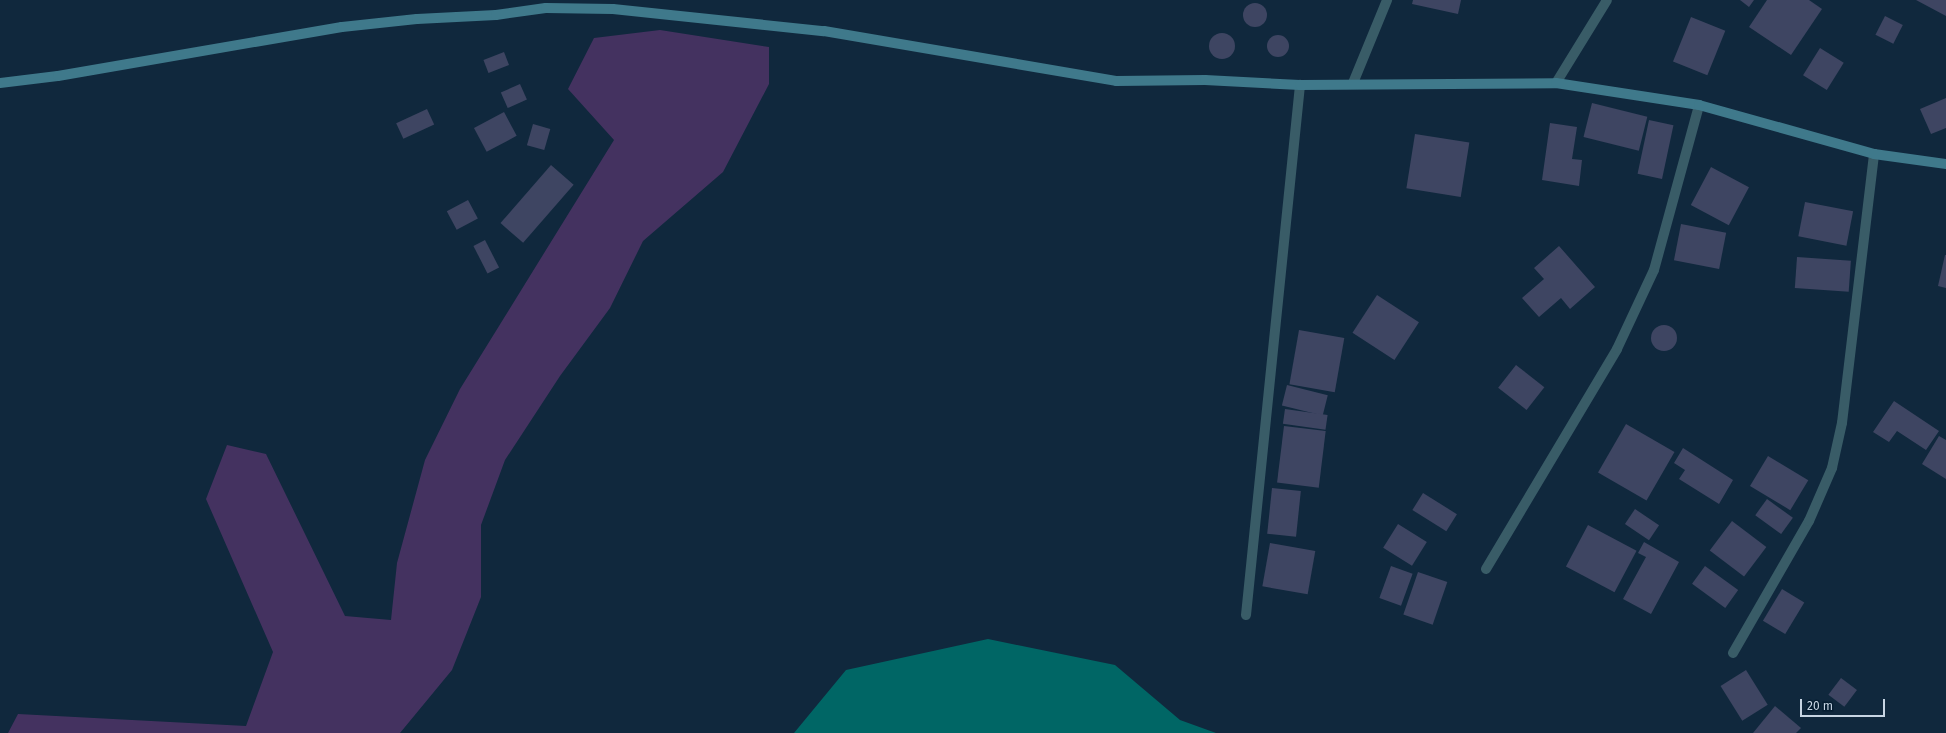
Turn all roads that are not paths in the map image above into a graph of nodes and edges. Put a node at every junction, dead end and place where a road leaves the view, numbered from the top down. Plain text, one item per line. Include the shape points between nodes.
1 (1387, 0) edge
2 (1607, 0) edge
3 (0, 83) edge
4 (1353, 83) junction
5 (1556, 84) junction
6 (1300, 85) junction
7 (1699, 105) junction
8 (1874, 154) junction
9 (1946, 164) edge
10 (1486, 569) dead end
11 (1246, 615) dead end
12 (1733, 653) dead end

1 - 4 street
2 - 5 street
3 - 6 street via 58,76 342,27 417,19 496,15 546,8 613,9 824,31 1116,82 1205,80
4 - 5 street
4 - 6 street
5 - 7 street
6 - 11 street
7 - 8 street
7 - 10 street via 1654,270 1617,349
8 - 9 street
8 - 12 street via 1842,424 1832,468 1809,521

